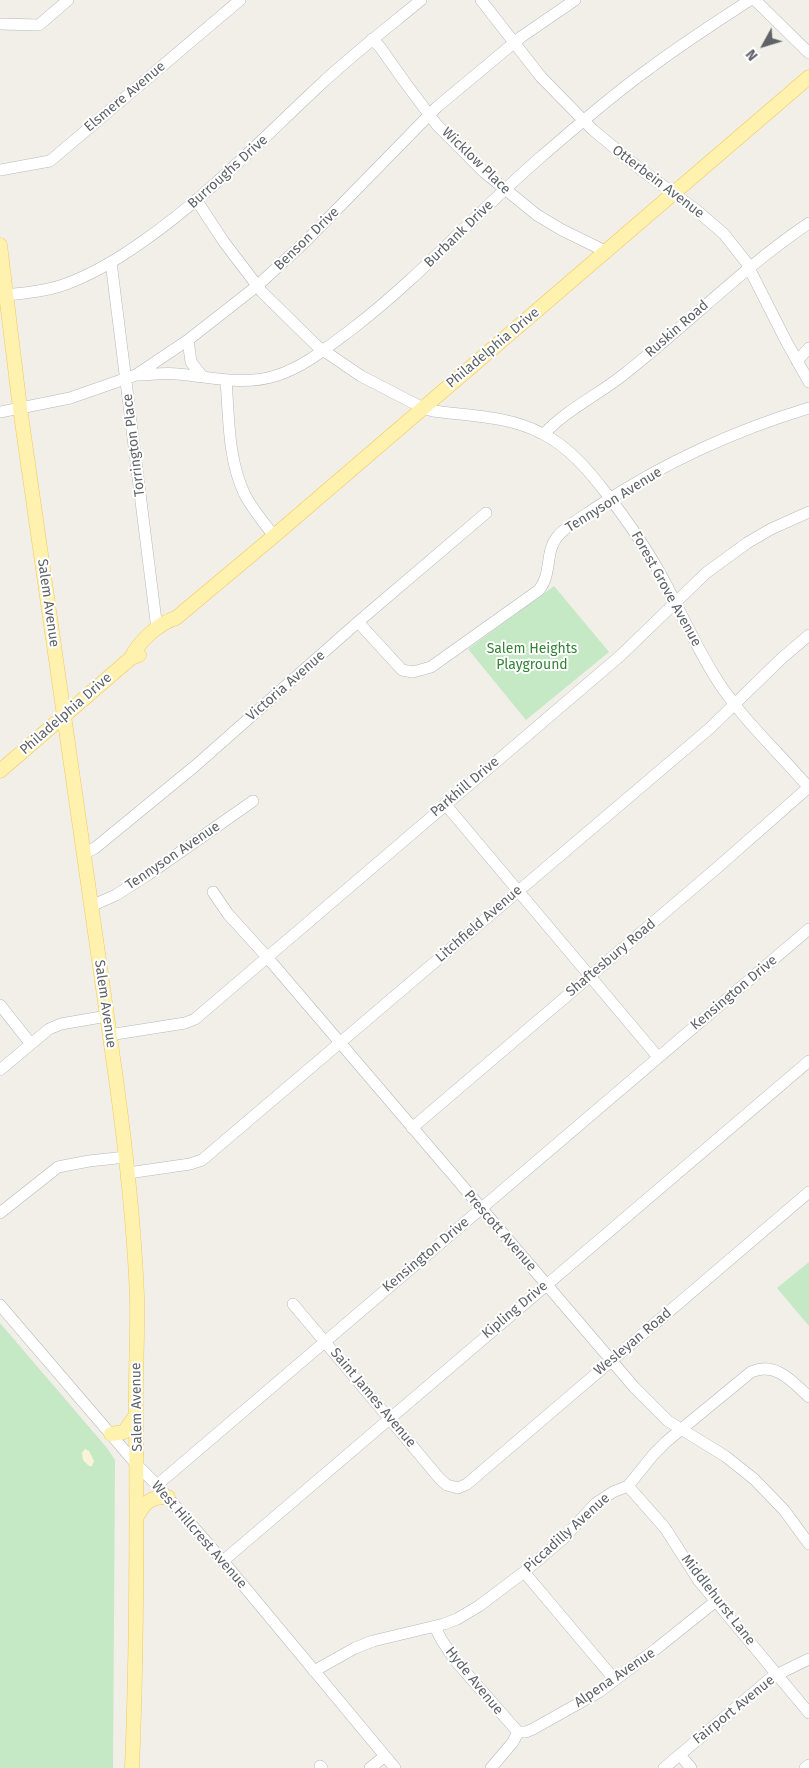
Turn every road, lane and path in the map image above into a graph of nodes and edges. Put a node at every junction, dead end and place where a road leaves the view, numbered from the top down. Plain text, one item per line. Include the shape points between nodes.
1 (68, 0) edge
2 (240, 0) edge
3 (421, 0) edge
4 (481, 0) edge
5 (575, 0) edge
6 (750, 0) edge
7 (755, 0) edge
8 (0, 24) edge
9 (372, 39) junction
10 (514, 44) junction
11 (809, 53) edge
12 (809, 77) edge
13 (429, 114) junction
14 (584, 120) junction
15 (0, 170) edge
16 (504, 190) junction
17 (674, 194) junction
18 (197, 201) junction
19 (809, 222) edge
20 (0, 245) edge
21 (607, 252) junction
22 (111, 262) junction
23 (749, 267) junction
24 (257, 286) junction
25 (6, 295) junction
26 (188, 340) junction
27 (809, 348) edge
28 (324, 351) junction
29 (797, 361) junction
30 (202, 376) junction
31 (131, 377) junction
32 (226, 380) junction
33 (809, 382) edge
34 (20, 408) junction
35 (423, 408) junction
36 (809, 408) edge
37 (0, 412) edge
38 (544, 434) junction
39 (610, 499) junction
40 (809, 512) edge
41 (486, 513) dead end
42 (274, 536) junction
43 (676, 602) junction
44 (176, 618) junction
45 (358, 622) junction
46 (157, 629) junction
47 (809, 635) edge
48 (132, 658) junction
49 (734, 705) junction
50 (64, 715) junction
51 (0, 771) edge
52 (809, 788) edge
53 (253, 801) dead end
54 (445, 804) junction
55 (82, 854) junction
56 (518, 890) junction
57 (213, 892) dead end
58 (91, 906) junction
59 (809, 929) edge
60 (267, 956) junction
61 (590, 976) junction
62 (0, 1005) edge
63 (107, 1016) junction
64 (109, 1034) junction
65 (340, 1042) junction
66 (31, 1044) junction
67 (658, 1057) junction
68 (809, 1061) edge
69 (0, 1070) edge
70 (412, 1128) junction
71 (126, 1157) junction
72 (128, 1172) junction
73 (809, 1192) edge
74 (481, 1208) junction
75 (0, 1213) edge
76 (546, 1285) junction
77 (294, 1304) dead end
78 (0, 1305) edge
79 (325, 1341) junction
80 (611, 1360) junction
81 (809, 1397) edge
82 (136, 1415) junction
83 (390, 1417) junction
84 (681, 1429) junction
85 (111, 1434) junction
86 (137, 1465) junction
87 (157, 1485) junction
88 (628, 1486) junction
89 (454, 1488) joint
90 (168, 1497) junction
91 (138, 1516) junction
92 (809, 1544) edge
93 (222, 1561) junction
94 (524, 1572) junction
95 (716, 1601) junction
96 (435, 1627) junction
97 (809, 1659) edge
98 (314, 1671) junction
99 (777, 1674) junction
100 (615, 1680) junction
101 (809, 1713) edge
102 (518, 1732) junction
103 (680, 1755) junction
104 (385, 1756) junction
105 (809, 1765) edge
106 (132, 1768) edge
107 (370, 1768) edge
108 (395, 1768) edge
109 (491, 1768) edge
110 (664, 1768) edge
111 (691, 1768) edge
112 (805, 1768) edge

1 - 8 street via 39,24
2 - 15 street, Elsmere Avenue via 50,161
3 - 9 street, Burroughs Drive
4 - 10 street, Otterbein Avenue
5 - 10 street, Benson Drive
6 - 14 street, Burbank Drive via 649,68
7 - 11 street
9 - 13 street, Wicklow Place
9 - 18 street, Burroughs Drive
10 - 13 street, Benson Drive
10 - 14 street, Otterbein Avenue
12 - 17 main road, Philadelphia Drive
13 - 16 street, Wicklow Place
13 - 24 street, Benson Drive via 306,241
14 - 16 street, Burbank Drive
14 - 17 street, Otterbein Avenue via 613,148
16 - 21 street, Wicklow Place via 549,223
16 - 28 street, Burbank Drive via 391,298
17 - 21 main road, Philadelphia Drive
17 - 23 street, Otterbein Avenue via 714,225
18 - 22 street, Burroughs Drive
18 - 24 street, Forest Grove Avenue
19 - 23 street, Ruskin Road
20 - 25 main road, Salem Avenue
21 - 35 main road, Philadelphia Drive
22 - 25 street, Burroughs Drive via 63,285
22 - 31 street, Torrington Place
23 - 29 street, Otterbein Avenue
23 - 38 street, Ruskin Road via 624,375 554,423
24 - 26 street, Benson Drive
24 - 28 street, Forest Grove Avenue
25 - 34 main road, Salem Avenue
26 - 30 street via 191,362
26 - 31 street, Benson Drive
27 - 29 street
28 - 32 street, Burbank Drive via 277,375 247,381
28 - 35 street, Forest Grove Avenue via 361,376
29 - 33 street, Otterbein Avenue
30 - 31 street, Burbank Drive via 164,373
30 - 32 street, Burbank Drive
31 - 34 street, Benson Drive via 70,398
31 - 46 street, Torrington Place
32 - 42 street via 230,440 237,473 246,497
34 - 37 street, Benson Drive
34 - 50 main road, Salem Avenue
35 - 38 street, Forest Grove Avenue via 498,418
35 - 42 main road, Philadelphia Drive
36 - 39 street, Tennyson Avenue via 699,450
38 - 39 street, Forest Grove Avenue via 575,457
39 - 43 street, Forest Grove Avenue via 633,530
39 - 45 street, Tennyson Avenue via 556,539 545,580 539,590 431,667 412,672 402,670
40 - 43 street, Parkhill Drive via 736,550 706,572
41 - 45 street, Victoria Avenue
42 - 44 main road, Philadelphia Drive
43 - 49 street, Forest Grove Avenue via 714,675
43 - 54 street, Parkhill Drive via 620,656
44 - 46 main road, Philadelphia Drive
44 - 48 main road, Philadelphia Drive via 173,627
45 - 55 street, Victoria Avenue via 194,766 95,848
46 - 48 main road, Philadelphia Drive via 136,648
47 - 49 street, Litchfield Avenue
48 - 50 main road, Philadelphia Drive
49 - 52 street, Forest Grove Avenue
49 - 56 street, Litchfield Avenue
50 - 51 main road, Philadelphia Drive
50 - 55 main road, Salem Avenue
52 - 61 street, Shaftesbury Road
53 - 58 street, Tennyson Avenue via 149,874
54 - 56 street
54 - 60 street, Parkhill Drive
55 - 58 main road, Salem Avenue
56 - 61 street
56 - 65 street, Litchfield Avenue
57 - 60 street, Prescott Avenue via 228,914
58 - 63 main road, Salem Avenue
59 - 67 street, Kensington Drive
60 - 64 street, Parkhill Drive via 190,1022
60 - 65 street, Prescott Avenue
61 - 67 street
61 - 70 street, Shaftesbury Road
62 - 66 street
63 - 64 main road, Salem Avenue
63 - 66 street via 61,1024
64 - 71 main road, Salem Avenue
65 - 70 street, Prescott Avenue
65 - 72 street, Litchfield Avenue via 199,1161
66 - 69 street
67 - 74 street, Kensington Drive
68 - 76 street, Kipling Drive
70 - 74 street, Prescott Avenue
71 - 72 main road, Salem Avenue
71 - 75 street via 61,1166
72 - 82 main road, Salem Avenue via 137,1299
73 - 80 street, Wesleyan Road
74 - 76 street, Prescott Avenue
74 - 79 street, Kensington Drive
76 - 80 street, Prescott Avenue
76 - 83 street, Kipling Drive
77 - 79 street, Saint James Avenue
78 - 85 street, West Hillcrest Avenue
79 - 83 street, Saint James Avenue
79 - 87 street, Kensington Drive
80 - 84 street, Prescott Avenue via 660,1414
80 - 89 street, Wesleyan Road via 467,1484
81 - 84 street, Piccadilly Avenue via 782,1373 767,1368 754,1370
82 - 85 main road via 124,1432
82 - 86 main road, Salem Avenue
83 - 89 street, Saint James Avenue via 440,1479
83 - 93 street, Kipling Drive
84 - 88 street, Piccadilly Avenue via 653,1455
84 - 92 street, Prescott Avenue via 725,1456 754,1479 784,1510
85 - 86 street, West Hillcrest Avenue
86 - 87 street, West Hillcrest Avenue
86 - 91 main road, Salem Avenue
87 - 90 street, West Hillcrest Avenue
88 - 94 street, Piccadilly Avenue via 596,1503 564,1538
88 - 95 street, Middlehurst Lane via 665,1528
90 - 91 main road via 152,1498
90 - 93 street, West Hillcrest Avenue
91 - 106 main road, Salem Avenue
93 - 98 street, West Hillcrest Avenue
94 - 96 street, Piccadilly Avenue via 479,1606
94 - 100 street
95 - 99 street, Middlehurst Lane
95 - 100 street, Alpena Avenue
96 - 98 street, Piccadilly Avenue via 373,1640
96 - 102 street, Hyde Avenue via 454,1659
97 - 99 street, Fairport Avenue
98 - 104 street, West Hillcrest Avenue
99 - 101 street, Middlehurst Lane
99 - 103 street, Fairport Avenue
100 - 102 street, Alpena Avenue via 533,1729
102 - 109 street
103 - 110 street, Fairport Avenue
103 - 111 street
104 - 107 street
104 - 108 street, West Hillcrest Avenue
105 - 112 street

